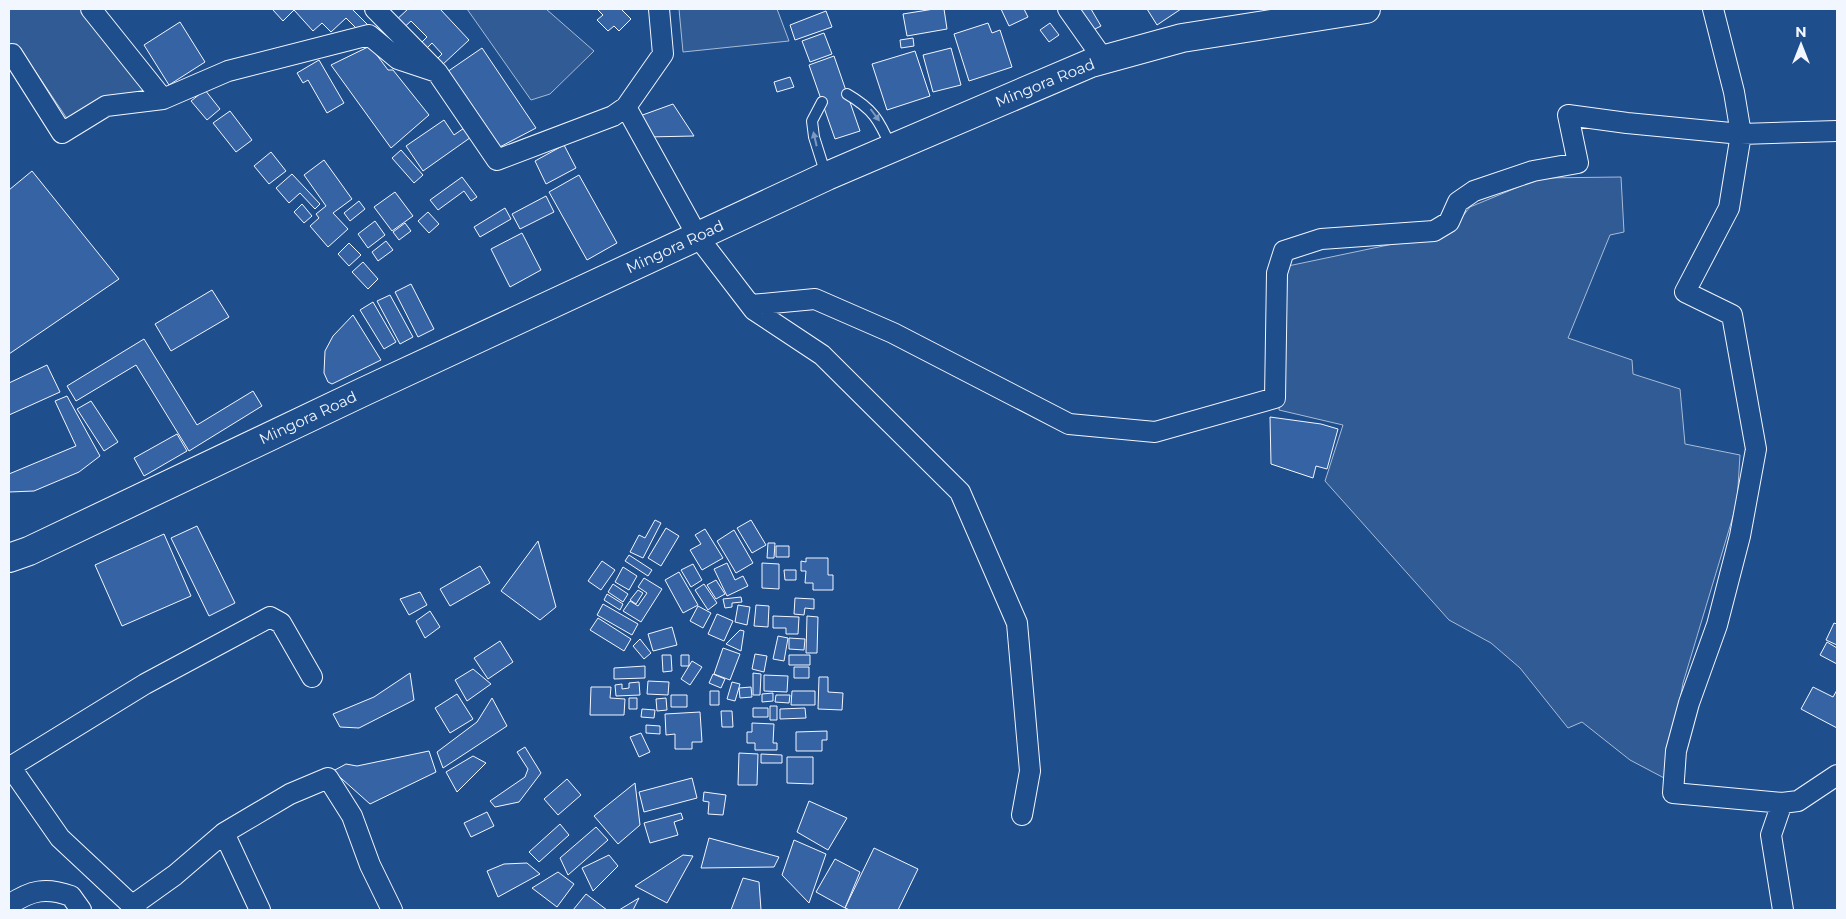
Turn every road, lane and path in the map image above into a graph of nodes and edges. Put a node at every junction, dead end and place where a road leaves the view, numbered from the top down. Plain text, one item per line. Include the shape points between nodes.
1 (91, 9) edge
2 (375, 9) edge
3 (659, 9) edge
4 (1068, 9) edge
5 (1366, 9) edge
6 (1713, 9) edge
7 (1289, 15) edge
8 (9, 55) edge
9 (1104, 60) junction
10 (437, 72) junction
11 (847, 94) dead end
12 (163, 99) junction
13 (822, 102) dead end
14 (626, 107) junction
15 (1837, 131) edge
16 (1741, 134) junction
17 (891, 147) junction
18 (827, 176) junction
19 (698, 237) junction
20 (751, 306) junction
21 (9, 558) edge
22 (312, 677) dead end
23 (9, 766) edge
24 (1837, 775) edge
25 (1782, 803) junction
26 (1022, 815) dead end
27 (224, 833) junction
28 (9, 905) edge
29 (135, 908) edge
30 (81, 910) edge
31 (260, 910) edge
32 (392, 910) edge
33 (1783, 910) edge

1 - 12 street
2 - 10 street
3 - 14 street via 663,54
4 - 9 street
5 - 7 main road, Mingora Road
6 - 16 street
7 - 9 main road, Mingora Road via 1182,38
8 - 12 street via 12,54 62,133 106,106
9 - 17 main road, Mingora Road
10 - 12 street via 398,59 370,35 228,71
10 - 14 street via 497,160 613,116
11 -> 17 lane via 877,116
18 -> 13 lane via 812,121
14 - 19 street
15 - 16 street
16 - 20 street via 1568,115 1578,163 1533,171 1474,191 1458,202 1449,222 1434,231 1321,239 1284,251 1277,273 1275,398 1155,432 1069,424 893,333 816,299
16 - 25 street via 1729,208 1685,292 1732,314 1756,449 1740,536 1717,625 1688,703 1676,751 1673,793
17 - 18 main road, Mingora Road
18 - 19 main road, Mingora Road
19 - 20 street
19 - 21 main road, Mingora Road
20 - 26 street via 822,354 960,492 1017,623 1030,771
22 - 23 street via 281,624 270,617 144,684
23 - 29 street via 60,838
24 - 25 street via 1798,801
25 - 33 street via 1771,835
27 - 29 street
27 - 31 street
27 - 32 street via 290,794 328,778 352,816 370,865
28 - 30 street via 26,894 48,890 71,896

